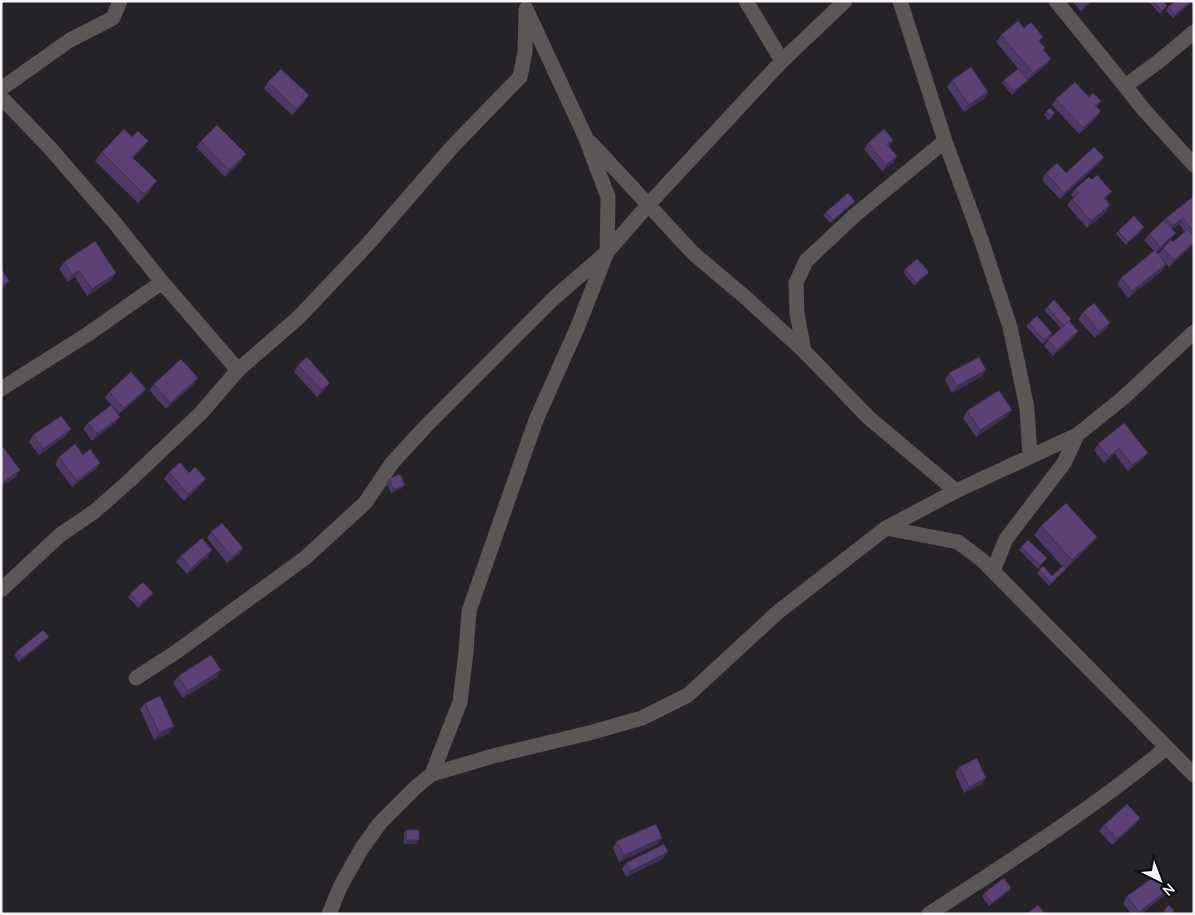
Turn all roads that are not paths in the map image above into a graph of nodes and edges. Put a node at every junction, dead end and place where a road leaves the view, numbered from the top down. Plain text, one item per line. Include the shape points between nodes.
1 (120, 1) edge
2 (746, 1) edge
3 (845, 1) edge
4 (900, 1) edge
5 (1056, 1) edge
6 (524, 5) edge
7 (1194, 32) edge
8 (782, 61) junction
9 (1125, 86) junction
10 (1, 89) edge
11 (1, 97) edge
12 (584, 136) junction
13 (945, 141) junction
14 (1194, 165) edge
15 (648, 204) junction
16 (607, 252) junction
17 (162, 282) junction
18 (1194, 332) edge
19 (804, 352) junction
20 (238, 370) junction
21 (1, 388) edge
22 (1077, 435) junction
23 (1030, 457) junction
24 (956, 491) junction
25 (886, 528) junction
26 (993, 571) junction
27 (1, 590) edge
28 (136, 678) dead end
29 (1166, 748) junction
30 (432, 774) junction
31 (1194, 776) edge
32 (328, 914) edge
33 (929, 914) edge

1 - 10 street via 113,18 70,40
2 - 8 street
3 - 8 street
4 - 13 street
5 - 9 street
6 - 12 street
6 - 20 street via 525,52 520,77 453,146 299,317
7 - 9 street
8 - 15 street
9 - 14 street
11 - 17 street via 50,148
12 - 15 street
12 - 16 street via 608,197
13 - 19 street via 855,215 806,261 796,283
13 - 23 street via 1010,327 1027,408
15 - 16 street
15 - 19 street via 694,254
16 - 28 street via 554,298 426,426 392,463 365,503 332,534 268,586
16 - 30 street via 536,420 469,610 460,702
17 - 20 street
17 - 21 street via 80,339
18 - 22 street via 1123,398
19 - 24 street via 869,418
20 - 27 street via 201,412 129,481 95,511 60,535
22 - 23 street
22 - 26 street via 1064,463 1006,539
23 - 24 street
24 - 25 street
25 - 26 street via 958,542
25 - 30 street via 778,612 688,695 642,718
26 - 29 street
29 - 31 street
29 - 33 street via 1080,815
30 - 32 street via 380,823 362,848

